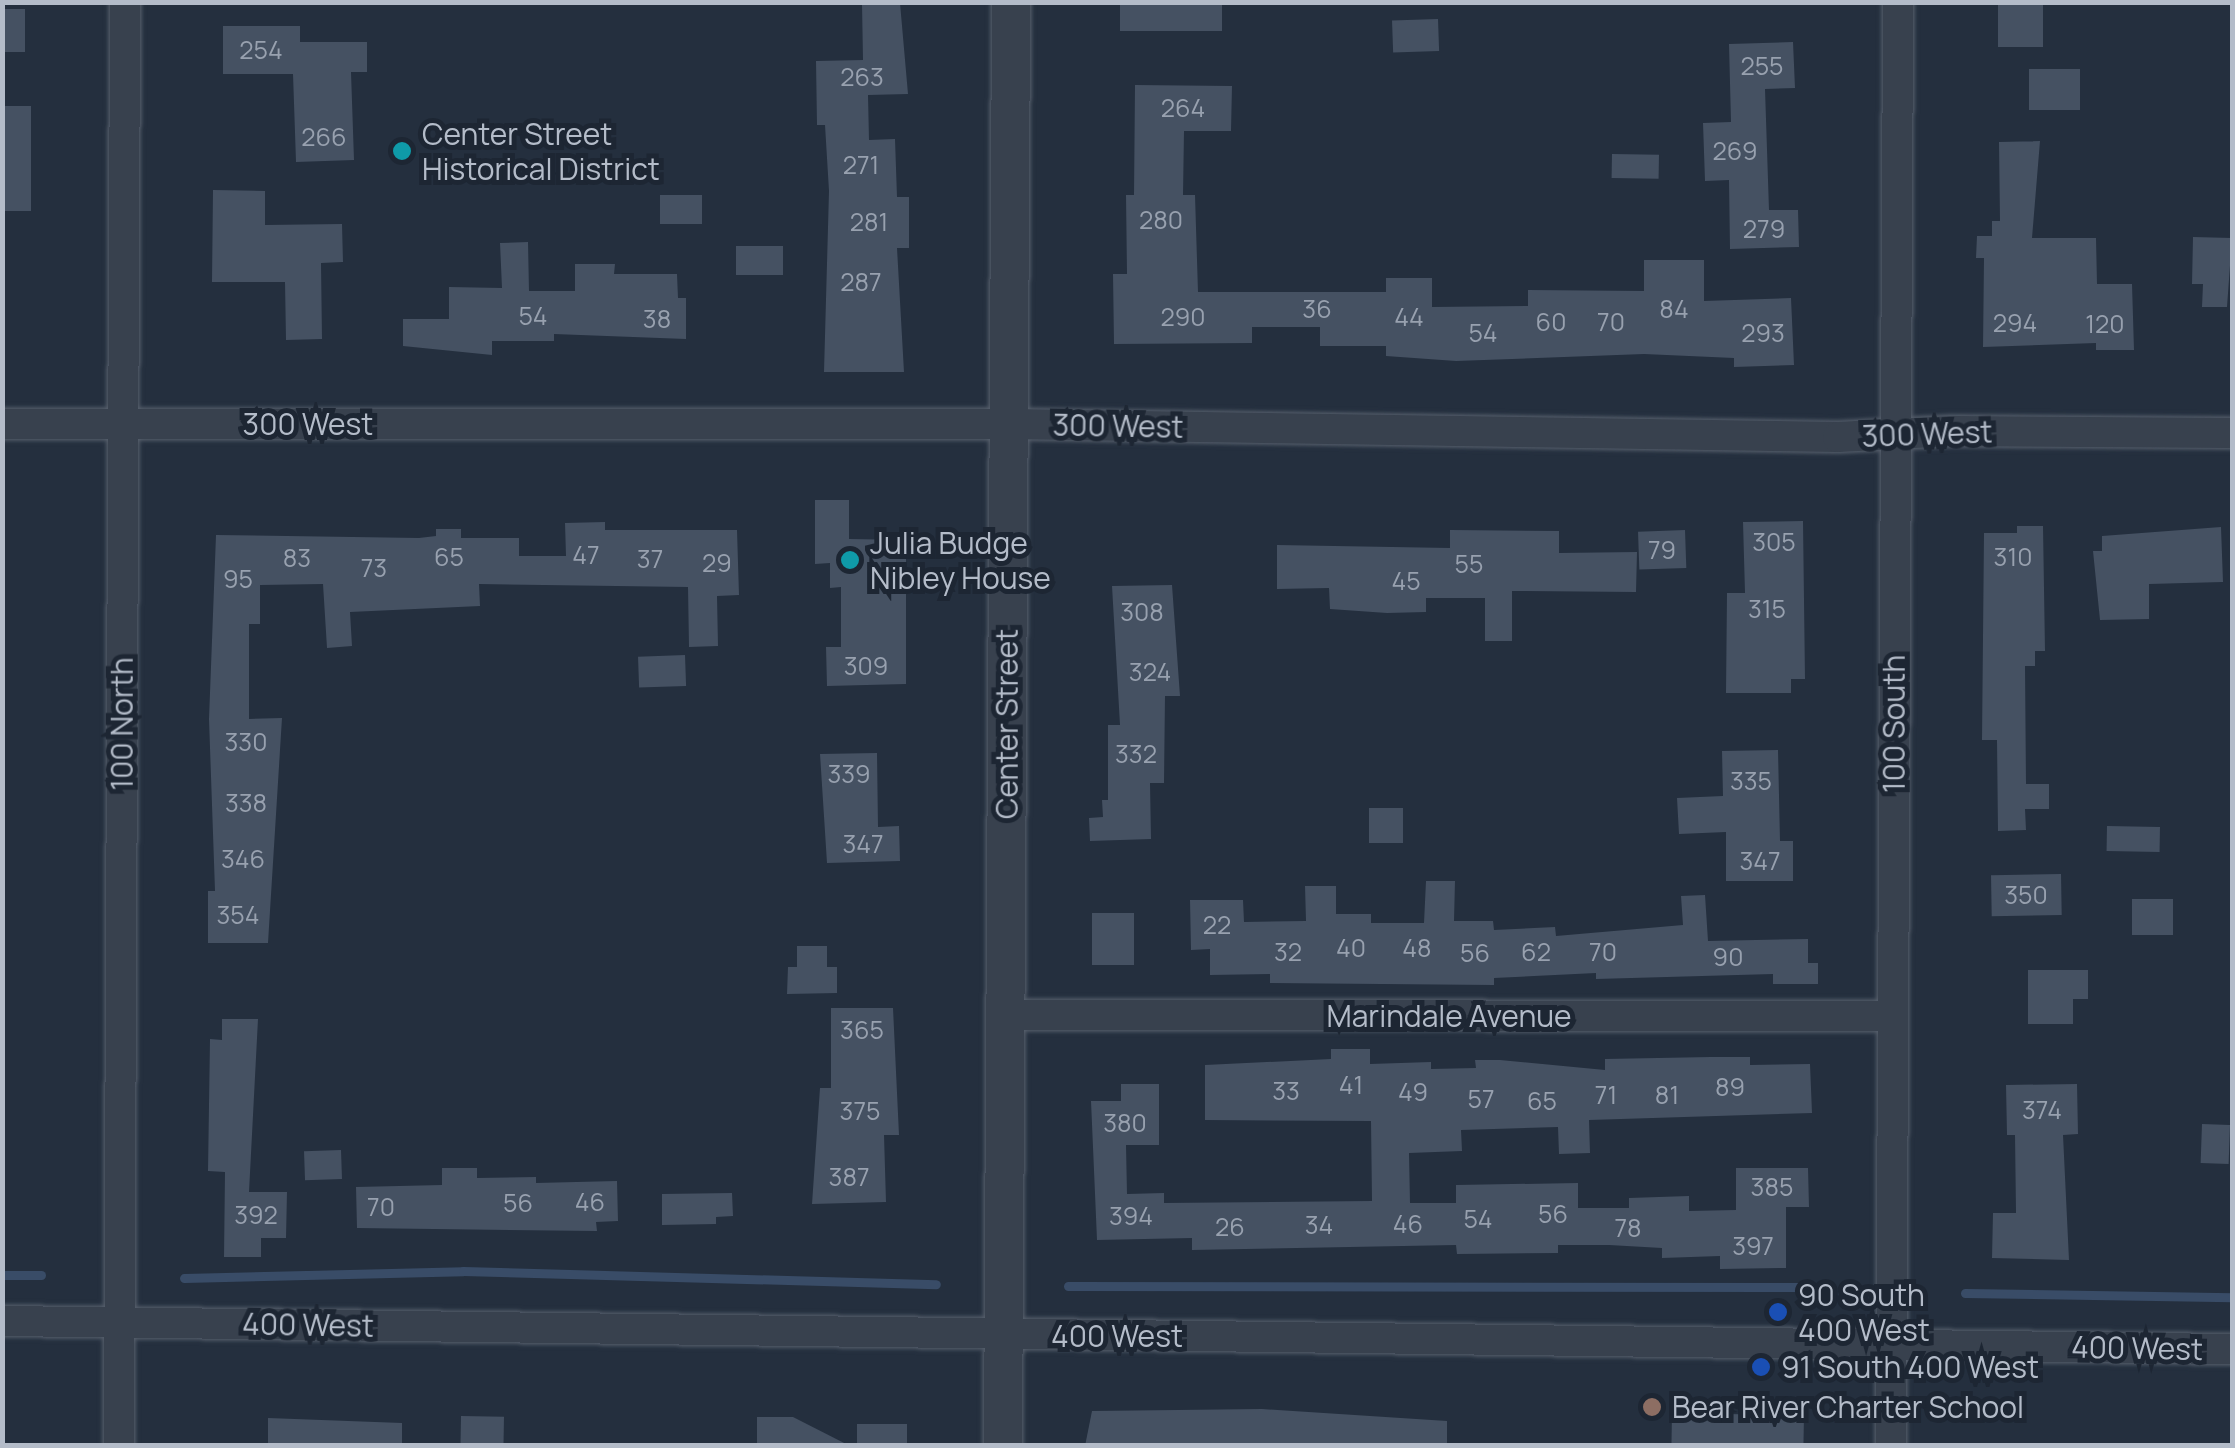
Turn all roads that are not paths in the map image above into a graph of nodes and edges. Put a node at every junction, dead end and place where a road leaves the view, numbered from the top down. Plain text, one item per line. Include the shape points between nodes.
1 (124, 2) edge
2 (1011, 2) edge
3 (1898, 2) edge
4 (2, 424) edge
5 (123, 424) junction
6 (1009, 424) junction
7 (2232, 433) edge
8 (1896, 436) junction
9 (1005, 1015) junction
10 (1892, 1016) junction
11 (2, 1321) edge
12 (119, 1323) junction
13 (1003, 1335) junction
14 (1891, 1345) junction
15 (2232, 1349) edge
16 (118, 1446) edge
17 (1003, 1446) edge
18 (1890, 1446) edge

1 - 5 street, 100 North
2 - 6 street, Center Street
3 - 8 street, 100 South
4 - 5 street, 300 West
5 - 6 street, 300 West
5 - 12 street, 100 North
6 - 8 street, 300 West
6 - 9 street, Center Street
7 - 8 street, 300 West
8 - 10 street, 100 South
9 - 10 street, Marindale Avenue
9 - 13 street, Center Street
10 - 14 street, 100 South
11 - 12 street, 400 West
12 - 13 street, 400 West
12 - 16 street, 100 North
13 - 14 street, 400 West
13 - 17 street, Center Street
14 - 15 street, 400 West
14 - 18 street, 100 South

